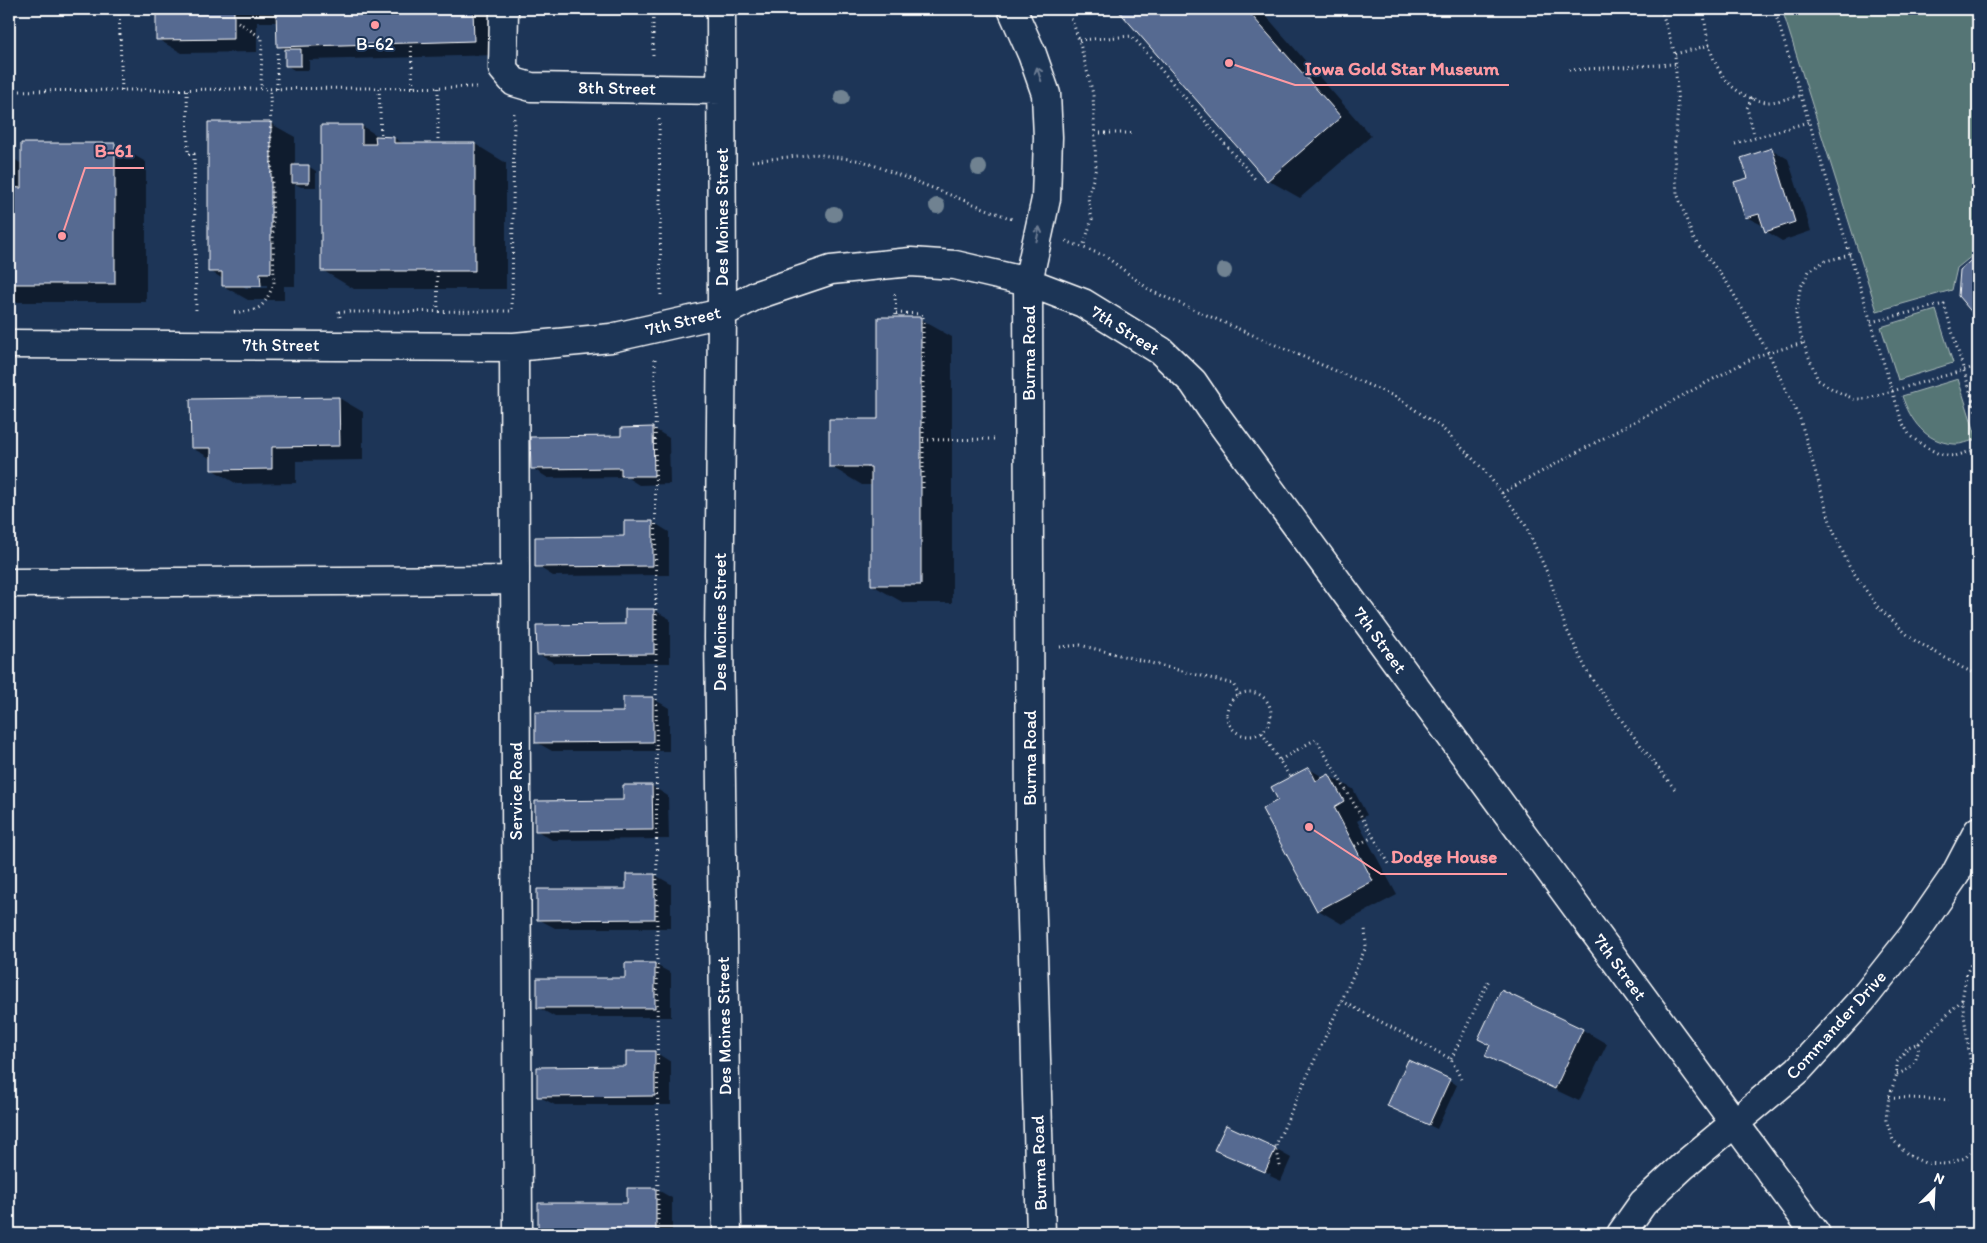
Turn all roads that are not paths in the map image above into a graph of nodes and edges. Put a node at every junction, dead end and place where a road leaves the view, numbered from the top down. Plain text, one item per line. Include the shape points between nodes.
1 (504, 9) edge
2 (721, 9) edge
3 (1012, 9) edge
4 (721, 90) junction
5 (1028, 282) junction
6 (722, 313) junction
7 (9, 344) edge
8 (514, 347) junction
9 (515, 580) junction
10 (9, 583) edge
11 (1978, 831) edge
12 (1734, 1123) junction
13 (518, 1234) edge
14 (727, 1234) edge
15 (1041, 1234) edge
16 (1621, 1234) edge
17 (1816, 1234) edge

1 - 4 street, 8th Street via 503,69 514,95 531,87
2 - 4 street, Des Moines Street
5 -> 3 street, Burma Road via 1046,198 1046,94
4 - 6 street, Des Moines Street
5 - 6 street, 7th Street via 956,265 911,262 831,270 757,295
5 - 12 street, 7th Street via 1084,304 1162,351 1193,382
5 - 15 street, Burma Road via 1030,850
6 - 8 street, 7th Street via 611,338
6 - 14 street, Des Moines Street via 720,638
7 - 8 street, 7th Street
8 - 9 street, Service Road
9 - 10 street
9 - 13 street, Service Road
11 - 12 street, Commander Drive via 1955,875 1916,933 1862,1000 1798,1070
12 - 16 street, Commander Drive via 1643,1203
12 - 17 street, 7th Street

